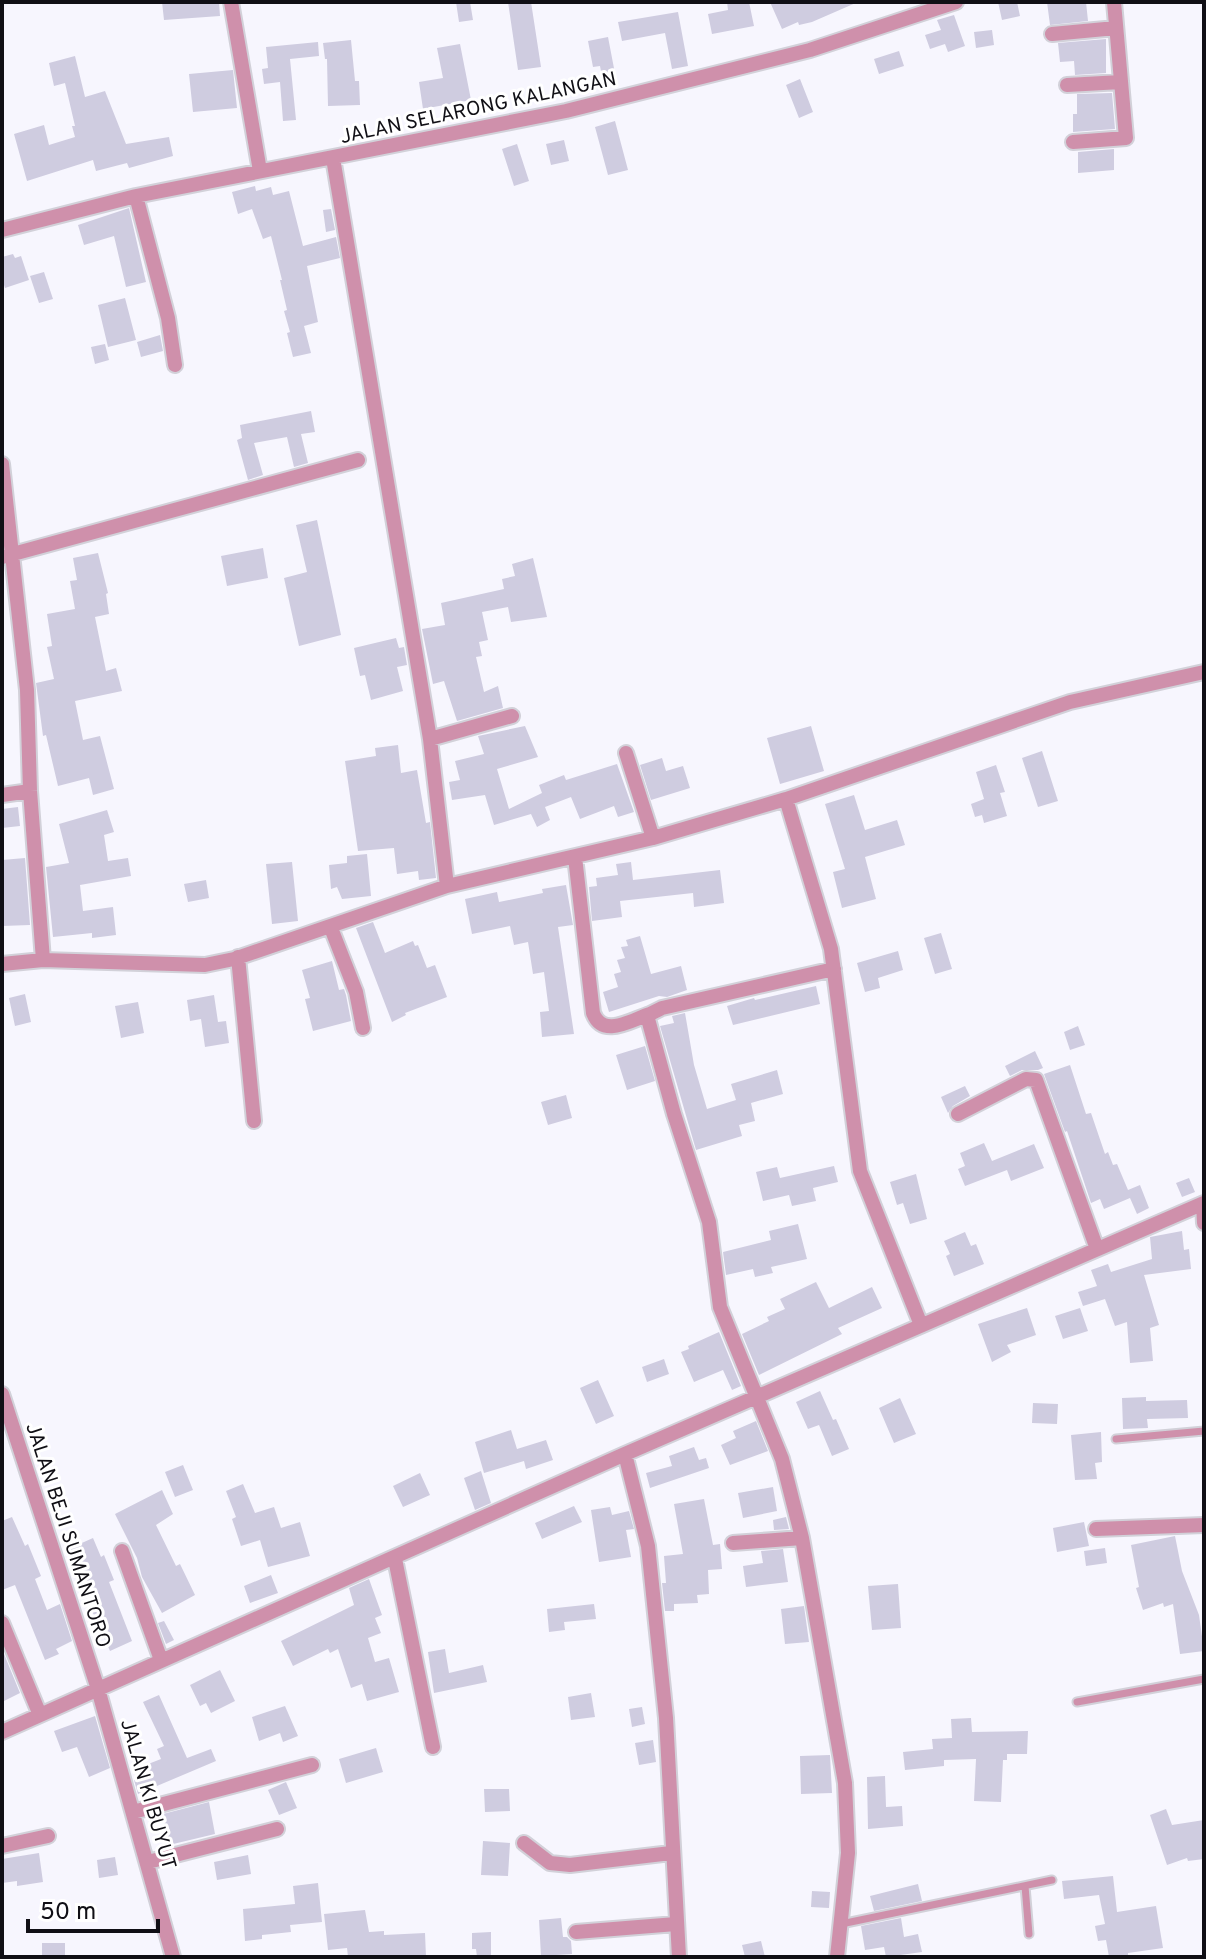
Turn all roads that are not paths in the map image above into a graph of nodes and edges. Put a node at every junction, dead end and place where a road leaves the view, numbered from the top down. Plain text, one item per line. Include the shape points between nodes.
1 (231, 2) edge
2 (956, 2) edge
3 (1114, 2) edge
4 (1116, 28) junction
5 (1052, 34) dead end
6 (1121, 82) junction
7 (1067, 85) dead end
8 (1073, 142) dead end
9 (333, 158) junction
10 (260, 171) junction
11 (136, 196) junction
12 (2, 230) edge
13 (175, 365) dead end
14 (358, 460) dead end
15 (2, 464) edge
16 (7, 556) edge
17 (1204, 672) edge
18 (512, 716) dead end
19 (430, 739) junction
20 (626, 753) dead end
21 (30, 791) junction
22 (2, 795) edge
23 (786, 799) junction
24 (653, 838) junction
25 (575, 857) junction
26 (447, 886) junction
27 (331, 928) junction
28 (238, 957) junction
29 (43, 960) junction
30 (2, 964) edge
31 (834, 969) junction
32 (650, 1014) junction
33 (363, 1028) dead end
34 (958, 1114) dead end
35 (254, 1121) dead end
36 (1203, 1203) edge
37 (1204, 1223) edge
38 (1097, 1249) junction
39 (921, 1325) junction
40 (2, 1394) edge
41 (758, 1396) junction
42 (7, 1426) edge
43 (1204, 1431) edge
44 (1116, 1439) dead end
45 (625, 1454) junction
46 (1204, 1525) edge
47 (1096, 1529) dead end
48 (802, 1538) junction
49 (733, 1543) dead end
50 (122, 1551) dead end
51 (395, 1559) junction
52 (2, 1623) edge
53 (161, 1660) junction
54 (1204, 1679) edge
55 (98, 1689) junction
56 (1077, 1702) dead end
57 (40, 1715) junction
58 (2, 1732) edge
59 (433, 1747) dead end
60 (312, 1765) dead end
61 (133, 1812) junction
62 (277, 1829) dead end
63 (48, 1836) dead end
64 (524, 1843) dead end
65 (2, 1846) edge
66 (671, 1853) junction
67 (148, 1862) junction
68 (1052, 1880) dead end
69 (1025, 1886) junction
70 (676, 1924) junction
71 (841, 1924) junction
72 (576, 1932) dead end
73 (1029, 1934) dead end
74 (173, 1957) edge
75 (679, 1957) edge
76 (837, 1957) edge

1 - 10 street
2 - 9 street, JALAN SELARONG KALANGAN via 810,50 581,108
3 - 4 street
4 - 5 street
4 - 6 street
6 - 7 street
6 - 8 street via 1126,138
9 - 10 street, JALAN SELARONG KALANGAN
9 - 19 street
10 - 11 street, JALAN SELARONG KALANGAN
11 - 12 street, JALAN SELARONG KALANGAN
11 - 13 street
14 - 16 street
15 - 16 street
16 - 21 street via 27,690
17 - 23 street via 1070,702
18 - 19 street
19 - 26 street
20 - 24 street
21 - 22 street
21 - 29 street
23 - 24 street
23 - 31 street
24 - 25 street
25 - 26 street
25 - 32 street via 596,1021 611,1027
26 - 27 street
27 - 28 street
27 - 33 street via 356,992
28 - 29 street via 205,965
28 - 35 street
29 - 30 street
31 - 32 street
31 - 39 street via 860,1171
32 - 41 street via 648,1025 709,1222 720,1307
34 - 38 street via 1026,1079 1036,1080
36 - 37 street
36 - 38 street
38 - 39 street
39 - 41 street
40 - 42 street, JALAN BEJI SUMANTORO
41 - 45 street
41 - 48 street via 782,1459
42 - 55 street, JALAN BEJI SUMANTORO
43 - 44 lane
45 - 51 street
45 - 66 street via 648,1546 666,1718
46 - 47 street
48 - 49 street
48 - 71 street via 845,1783 848,1853
50 - 53 street
51 - 53 street
51 - 59 street
52 - 57 street
53 - 55 street
54 - 56 lane
55 - 57 street
55 - 61 street, JALAN KI BUYUT
57 - 58 street
60 - 61 street
61 - 67 street, JALAN KI BUYUT
62 - 67 street
63 - 65 street
64 - 66 street via 550,1863 570,1865
66 - 70 street
67 - 74 street, JALAN KI BUYUT
68 - 69 lane
69 - 71 lane
69 - 73 lane
70 - 72 street
70 - 75 street
71 - 76 street

